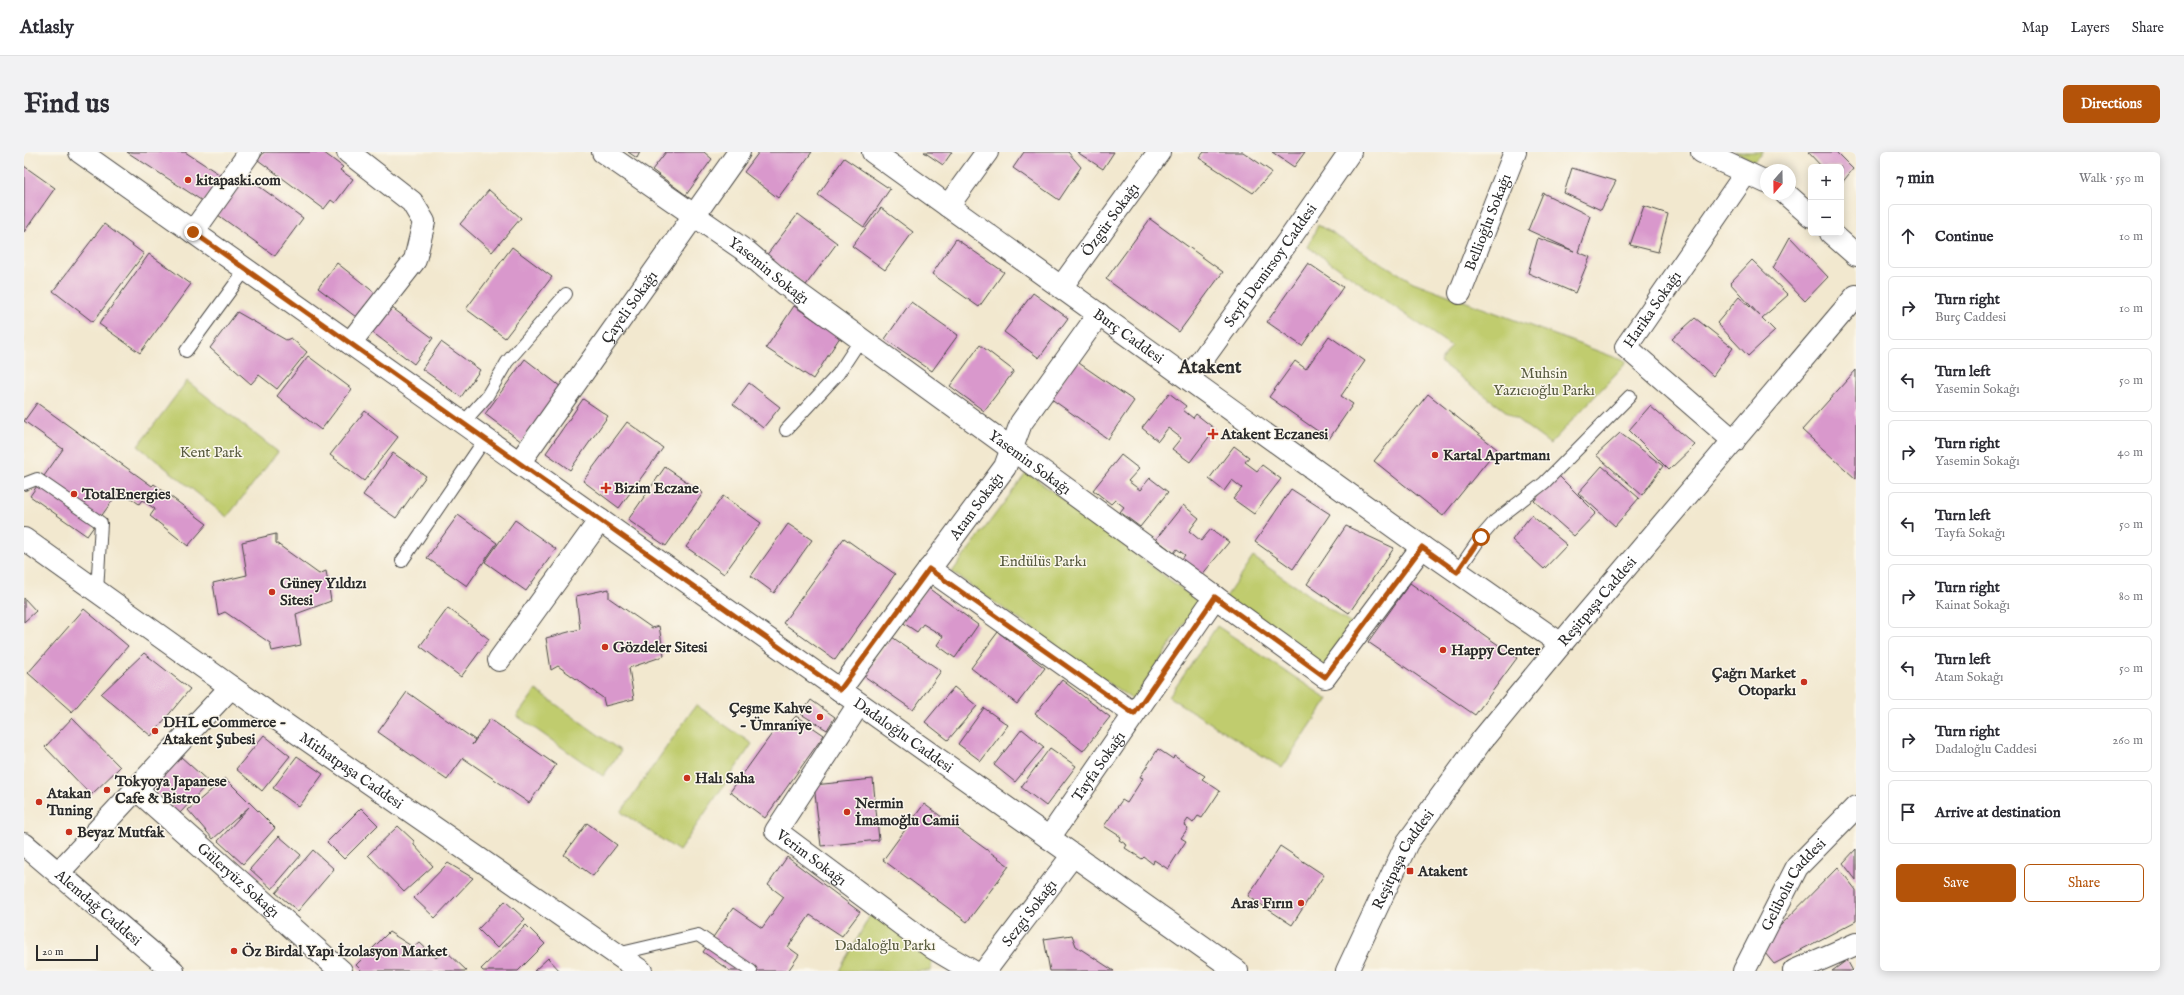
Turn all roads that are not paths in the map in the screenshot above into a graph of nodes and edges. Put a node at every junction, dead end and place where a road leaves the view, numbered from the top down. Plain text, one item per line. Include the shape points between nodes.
1 (80, 152) edge
2 (250, 152) edge
3 (348, 152) edge
4 (603, 152) edge
5 (739, 152) edge
6 (873, 152) edge
7 (987, 152) edge
8 (1159, 152) edge
9 (1350, 152) edge
10 (1514, 152) edge
11 (1702, 152) edge
12 (1746, 173) junction
13 (1760, 179) edge
14 (1793, 200) edge
15 (948, 206) junction
16 (1808, 213) edge
17 (694, 216) junction
18 (193, 232) junction
19 (1834, 236) edge
20 (1856, 255) edge
21 (246, 269) junction
22 (1062, 286) junction
23 (1460, 293) dead end
24 (566, 294) dead end
25 (1856, 296) edge
26 (1099, 314) junction
27 (862, 340) junction
28 (350, 343) junction
29 (186, 351) dead end
30 (1189, 378) junction
31 (1630, 396) dead end
32 (463, 423) junction
33 (786, 430) dead end
34 (485, 439) junction
35 (1734, 441) junction
36 (1012, 448) junction
37 (519, 463) junction
38 (24, 484) edge
39 (600, 520) junction
40 (24, 539) edge
41 (1422, 547) junction
42 (402, 561) dead end
43 (929, 569) junction
44 (1457, 572) junction
45 (97, 592) junction
46 (1215, 597) junction
47 (1561, 644) junction
48 (499, 660) dead end
49 (231, 687) junction
50 (840, 690) junction
51 (859, 704) junction
52 (1134, 714) junction
53 (136, 789) junction
54 (1856, 807) edge
55 (1050, 838) junction
56 (24, 844) edge
57 (1073, 855) junction
58 (58, 872) junction
59 (1856, 944) edge
60 (617, 954) junction
61 (173, 971) edge
62 (341, 971) edge
63 (641, 971) edge
64 (751, 971) edge
65 (972, 971) edge
66 (984, 971) edge
67 (1237, 971) edge
68 (1347, 971) edge
69 (1744, 971) edge
70 (1794, 971) edge

1 - 18 street, Dadaloğlu Caddesi
2 - 18 street
3 - 28 street via 412,202 424,222 415,260
4 - 17 street, Yasemin Sokağı
5 - 17 street, Çayeli Sokağı
6 - 15 street, Burç Caddesi
7 - 15 street
8 - 22 street, Özgür Sokağı
9 - 30 street, Seyfi Demirsoy Caddesi
10 - 23 street, Bellioğlu Sokağı
11 - 12 street
12 - 13 street
12 - 35 street, Harika Sokağı via 1626,347
14 - 16 street
15 - 22 street, Burç Caddesi
17 - 27 street, Yasemin Sokağı via 747,252 785,284
17 - 37 street, Çayeli Sokağı
18 - 21 street, Dadaloğlu Caddesi
19 - 20 street
21 - 28 street, Dadaloğlu Caddesi
21 - 29 lane
22 - 26 street, Burç Caddesi
24 - 32 lane via 507,362 487,396
25 - 35 street, Reşitpaşa Caddesi
26 - 30 street, Burç Caddesi
26 - 36 street, Atam Sokağı via 1021,423
27 - 33 lane via 838,374
27 - 36 street, Yasemin Sokağı
28 - 32 street, Dadaloğlu Caddesi
30 - 41 street, Burç Caddesi
31 - 44 lane via 1544,484 1495,521
32 - 34 street, Dadaloğlu Caddesi
34 - 37 street, Dadaloğlu Caddesi
34 - 42 lane
35 - 47 street, Reşitpaşa Caddesi
36 - 43 street, Atam Sokağı via 1005,467
36 - 46 street, Yasemin Sokağı
37 - 39 street, Dadaloğlu Caddesi
38 - 45 lane via 37,479 101,524
39 - 48 street
39 - 50 street, Dadaloğlu Caddesi
40 - 45 street, Mithatpaşa Caddesi
41 - 44 street, Burç Caddesi
41 - 46 street, Yasemin Sokağı via 1325,677
43 - 50 street, Atam Sokağı
43 - 52 street
44 - 47 street, Burç Caddesi
45 - 49 street, Mithatpaşa Caddesi
46 - 52 street, Tayfa Sokağı
47 - 68 street, Reşitpaşa Caddesi via 1482,740 1407,843
49 - 53 street
49 - 60 street, Mithatpaşa Caddesi
50 - 51 street, Dadaloğlu Caddesi
51 - 55 street, Dadaloğlu Caddesi
51 - 65 street, Verim Sokağı via 776,831 933,948
52 - 55 street, Tayfa Sokağı
53 - 58 street
53 - 62 street, Güleryüz Sokağı
54 - 69 street, Gelibolu Caddesi via 1797,867
55 - 57 street, Dadaloğlu Caddesi
56 - 58 street, Alemdağ Caddesi
57 - 66 street, Sezgi Sokağı
57 - 67 street, Dadaloğlu Caddesi
58 - 61 street, Alemdağ Caddesi
59 - 70 street
60 - 63 street, Mithatpaşa Caddesi
60 - 64 lane via 698,935

